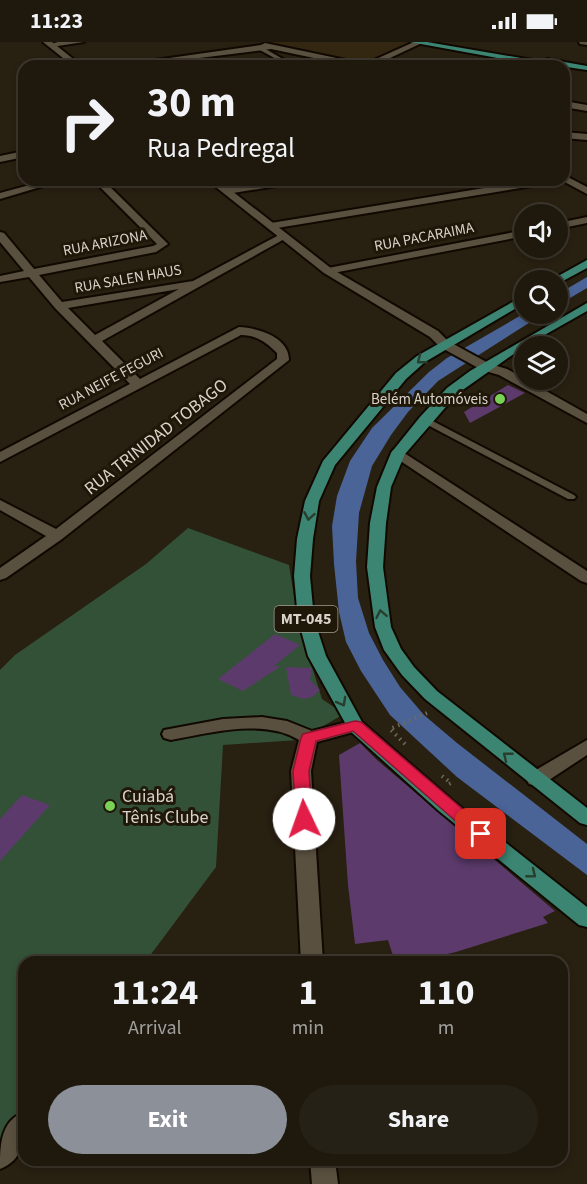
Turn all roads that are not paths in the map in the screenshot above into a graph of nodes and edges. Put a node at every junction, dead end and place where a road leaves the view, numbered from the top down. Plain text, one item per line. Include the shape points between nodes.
1 (80, 42) edge
2 (252, 42) edge
3 (416, 42) edge
4 (447, 42) edge
5 (49, 44) edge
6 (274, 46) junction
7 (473, 47) junction
8 (260, 48) junction
9 (456, 49) junction
10 (70, 60) edge
11 (165, 60) edge
12 (282, 60) edge
13 (338, 60) edge
14 (378, 60) edge
15 (510, 60) edge
16 (529, 60) joint
17 (540, 60) edge
18 (570, 66) edge
19 (570, 66) edge
20 (570, 69) edge
21 (587, 69) edge
22 (570, 105) edge
23 (587, 108) edge
24 (570, 136) edge
25 (587, 137) edge
26 (18, 155) edge
27 (0, 159) edge
28 (570, 181) edge
29 (37, 186) edge
30 (104, 186) edge
31 (220, 186) edge
32 (258, 186) edge
33 (514, 186) edge
34 (227, 191) junction
35 (587, 191) edge
36 (0, 196) edge
37 (587, 220) edge
38 (568, 224) edge
39 (271, 226) junction
40 (514, 234) edge
41 (0, 235) edge
42 (283, 237) junction
43 (587, 262) edge
44 (328, 271) junction
45 (33, 273) junction
46 (568, 273) edge
47 (0, 279) edge
48 (202, 282) junction
49 (514, 304) edge
50 (59, 306) junction
51 (587, 306) edge
52 (239, 331) joint
53 (95, 340) junction
54 (450, 342) junction
55 (490, 363) junction
56 (137, 383) junction
57 (587, 419) edge
58 (425, 420) junction
59 (398, 453) junction
60 (0, 458) edge
61 (571, 497) dead end
62 (0, 504) edge
63 (57, 536) junction
64 (0, 575) edge
65 (587, 578) edge
66 (355, 726) junction
67 (171, 734) dead end
68 (309, 738) junction
69 (587, 746) edge
70 (536, 779) junction
71 (587, 818) edge
72 (587, 918) edge
73 (312, 956) edge
74 (18, 1132) edge
75 (0, 1157) edge
76 (323, 1166) edge
77 (324, 1184) edge

1 - 5 street
2 - 6 street
3 - 9 main road
3 - 14 street
4 - 7 main road
5 - 10 street
6 - 8 street
6 - 13 street
7 - 16 main road
7 - 17 main road
8 - 11 street
8 - 12 lane
9 - 15 main road
9 - 16 main road
18 - 21 main road
19 - 21 main road
20 - 21 main road
22 - 23 street
24 - 25 street
26 - 27 street
28 - 35 street
29 - 36 street
30 - 45 street, RUA ARIZONA via 163,244 156,249
31 - 34 street
32 - 34 street
33 - 39 street
34 - 39 street
37 - 38 street
39 - 42 street
40 - 44 street, RUA PACARAIMA
41 - 45 street
42 - 44 street
42 - 48 street, RUA SALEN HAUS
43 - 46 main road
44 - 54 street
45 - 47 street
45 - 50 street
48 - 50 street, RUA SALEN HAUS
48 - 53 street, RUA SALEN HAUS
49 - 54 main road, MT-045
50 - 53 street
51 - 55 main road
52 - 56 street, RUA NEIFE FEGURI
52 - 63 street, RUA TRINIDAD TOBAGO via 264,334 283,352 283,360
53 - 56 street
54 - 55 street
54 -> 66 main road, MT-045 via 420,359 401,376 354,430 328,464 312,501 302,576 306,619 317,656
55 - 57 street
55 - 58 main road via 452,391
56 - 60 street, RUA NEIFE FEGURI
58 - 59 main road
58 - 61 lane
59 - 65 street
70 -> 59 main road via 431,695 408,671 386,634 375,567 384,487
62 - 63 street
63 - 64 street, RUA TRINIDAD TOBAGO
66 - 68 street
66 -> 72 main road, MT-045 via 446,806
67 - 68 street via 222,726 285,724
68 - 73 street via 301,771
69 - 70 street
70 - 71 main road
74 - 75 street
76 - 77 street

